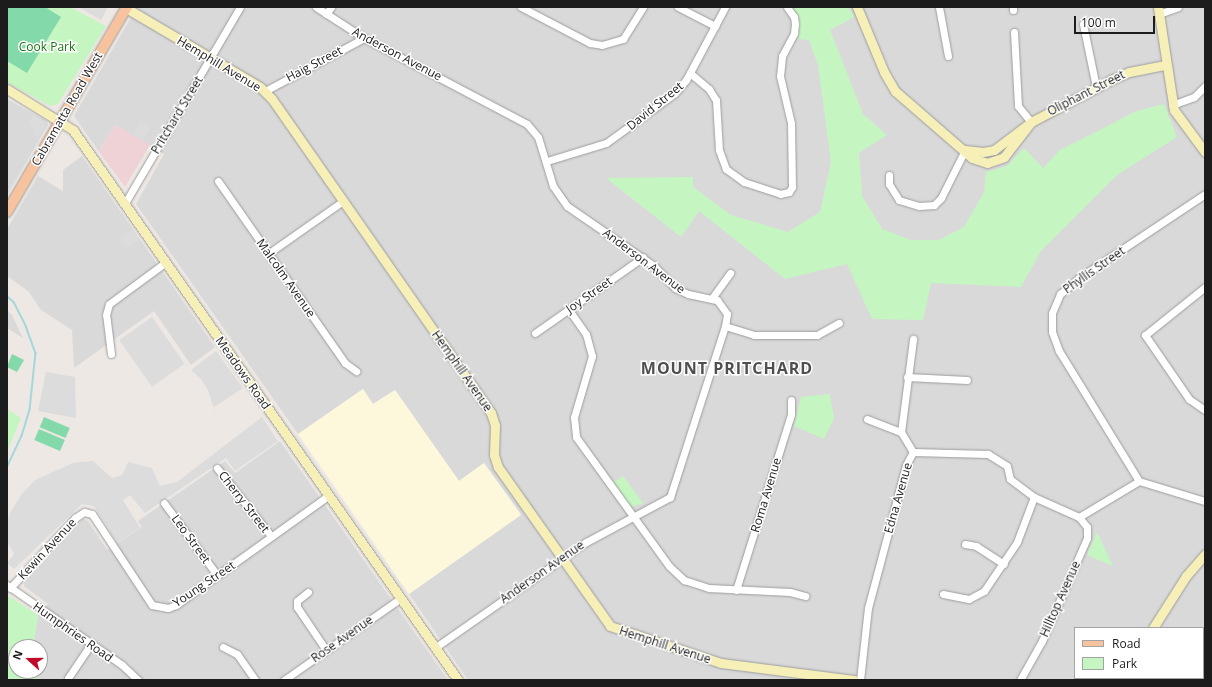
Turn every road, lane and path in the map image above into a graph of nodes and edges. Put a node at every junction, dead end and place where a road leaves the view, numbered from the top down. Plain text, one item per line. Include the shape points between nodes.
1 (126, 7) edge
2 (240, 7) edge
3 (316, 7) edge
4 (330, 7) edge
5 (521, 7) edge
6 (643, 7) edge
7 (678, 7) edge
8 (725, 7) edge
9 (787, 7) edge
10 (857, 7) edge
11 (939, 7) edge
12 (1178, 7) edge
13 (1158, 10) edge
14 (326, 14) junction
15 (1084, 24) dead end
16 (715, 26) junction
17 (1014, 32) dead end
18 (364, 38) junction
19 (948, 56) dead end
20 (211, 58) junction
21 (1165, 65) junction
22 (690, 73) junction
23 (1205, 86) edge
24 (1096, 87) junction
25 (7, 89) edge
26 (265, 91) junction
27 (1172, 105) junction
28 (61, 120) junction
29 (1031, 122) junction
30 (965, 150) junction
31 (1205, 152) edge
32 (547, 161) junction
33 (889, 175) dead end
34 (218, 181) dead end
35 (1205, 194) edge
36 (343, 201) junction
37 (125, 203) junction
38 (7, 212) edge
39 (269, 253) junction
40 (642, 257) junction
41 (166, 262) junction
42 (730, 273) dead end
43 (1205, 287) edge
44 (712, 298) junction
45 (569, 310) junction
46 (839, 323) dead end
47 (725, 326) junction
48 (535, 333) dead end
49 (913, 340) dead end
50 (111, 354) dead end
51 (356, 371) dead end
52 (907, 376) junction
53 (967, 380) dead end
54 (791, 400) dead end
55 (1205, 410) edge
56 (868, 419) dead end
57 (901, 432) junction
58 (913, 452) junction
59 (217, 468) dead end
60 (1140, 481) junction
61 (328, 495) junction
62 (1034, 497) junction
63 (1205, 501) edge
64 (164, 503) dead end
65 (84, 512) joint
66 (633, 517) junction
67 (1079, 517) junction
68 (271, 536) junction
69 (965, 544) dead end
70 (1205, 554) edge
71 (562, 559) junction
72 (1004, 564) junction
73 (217, 575) junction
74 (9, 586) edge
75 (736, 590) junction
76 (308, 592) dead end
77 (943, 594) dead end
78 (805, 596) dead end
79 (401, 598) junction
80 (1154, 627) edge
81 (91, 644) junction
82 (223, 647) dead end
83 (436, 647) junction
84 (326, 650) junction
85 (68, 678) dead end
86 (138, 680) edge
87 (255, 680) edge
88 (284, 680) edge
89 (458, 680) edge
90 (854, 680) edge
91 (860, 680) edge
92 (1020, 680) edge

1 - 20 street, Hemphill Avenue
1 - 28 main road, Cabramatta Road West
2 - 20 street, Pritchard Street
3 - 14 street, Anderson Avenue
4 - 14 street
5 - 6 street via 590,43 602,45 623,39
7 - 16 street
8 - 16 street, David Street
9 - 22 street via 794,17 795,24 794,33 781,63 781,82 791,123 792,187 786,194 744,182 726,169 719,150 716,100 709,89
10 - 30 street, Oliphant Street via 884,72 895,91
11 - 19 street
12 - 13 street
13 - 21 street
14 - 18 street, Anderson Avenue
15 - 24 street
16 - 22 street, David Street
17 - 29 street via 1018,106
18 - 26 street, Haig Street
18 - 32 street, Anderson Avenue via 520,119 538,137
20 - 26 street, Hemphill Avenue
20 - 37 street, Pritchard Street
21 - 24 street, Oliphant Street via 1129,72
21 - 27 street
22 - 32 street, David Street via 675,93 613,140
23 - 27 street via 1194,97
24 - 29 street, Oliphant Street
25 - 28 street, Meadows Road
26 - 36 street, Hemphill Avenue
27 - 31 street via 1179,120
28 - 37 street, Meadows Road via 73,130
28 - 38 main road, Cabramatta Road West
29 - 30 street, Oliphant Street via 1012,150 999,160 981,162 972,158
30 - 33 street via 941,198 934,205 924,206 899,200 889,184
32 - 40 street, Anderson Avenue via 553,186 564,203
34 - 39 street, Malcolm Avenue
35 - 60 street, Phyllis Street via 1079,278 1060,294 1052,313 1052,332 1059,352
36 - 39 street
36 - 71 street, Hemphill Avenue via 491,413 495,425 495,462
37 - 41 street, Meadows Road
39 - 51 street, Malcolm Avenue via 345,363
40 - 44 street, Anderson Avenue via 682,292
40 - 45 street, Joy Street
41 - 50 street via 109,304 106,315
41 - 61 street, Meadows Road
42 - 44 street
43 - 55 street via 1145,335 1189,399
44 - 47 street, Anderson Avenue via 725,308
45 - 48 street, Joy Street
45 - 66 street via 586,334 592,356 574,417 574,432
46 - 47 street via 817,335 754,335
47 - 66 street, Anderson Avenue via 672,493 664,502
49 - 52 street
52 - 53 street
52 - 57 street
54 - 75 street, Roma Avenue via 791,414
56 - 57 street
57 - 58 street
58 - 62 street, Edna Avenue via 988,454 1007,466 1010,479
58 - 91 street, Edna Avenue via 906,465 868,608
59 - 68 street, Cherry Street
60 - 63 street
60 - 67 street
61 - 68 street, Young Street
61 - 79 street, Meadows Road
62 - 67 street, Edna Avenue
62 - 72 street via 1020,536
64 - 73 street, Leo Street
65 - 73 street, Young Street via 92,514 152,606 160,608 176,605
65 - 74 street, Kewin Avenue via 75,518
66 - 71 street, Anderson Avenue via 598,535
66 - 75 street via 669,566 684,580 709,588
67 - 92 street, Hilltop Avenue via 1088,530 1087,538 1042,641
68 - 73 street, Young Street
69 - 72 street via 976,546
70 - 80 street via 1186,576
71 - 83 street, Anderson Avenue
71 - 90 street, Hemphill Avenue via 604,619 614,629 721,663
72 - 77 street via 984,592 975,598
74 - 81 street, Humphries Road
75 - 78 street via 790,592
76 - 84 street via 297,601 297,607
79 - 83 street, Meadows Road
79 - 84 street, Rose Avenue
81 - 85 street
81 - 86 street, Humphries Road via 122,665
82 - 87 street via 240,658
83 - 89 street, Meadows Road
84 - 88 street, Rose Avenue

